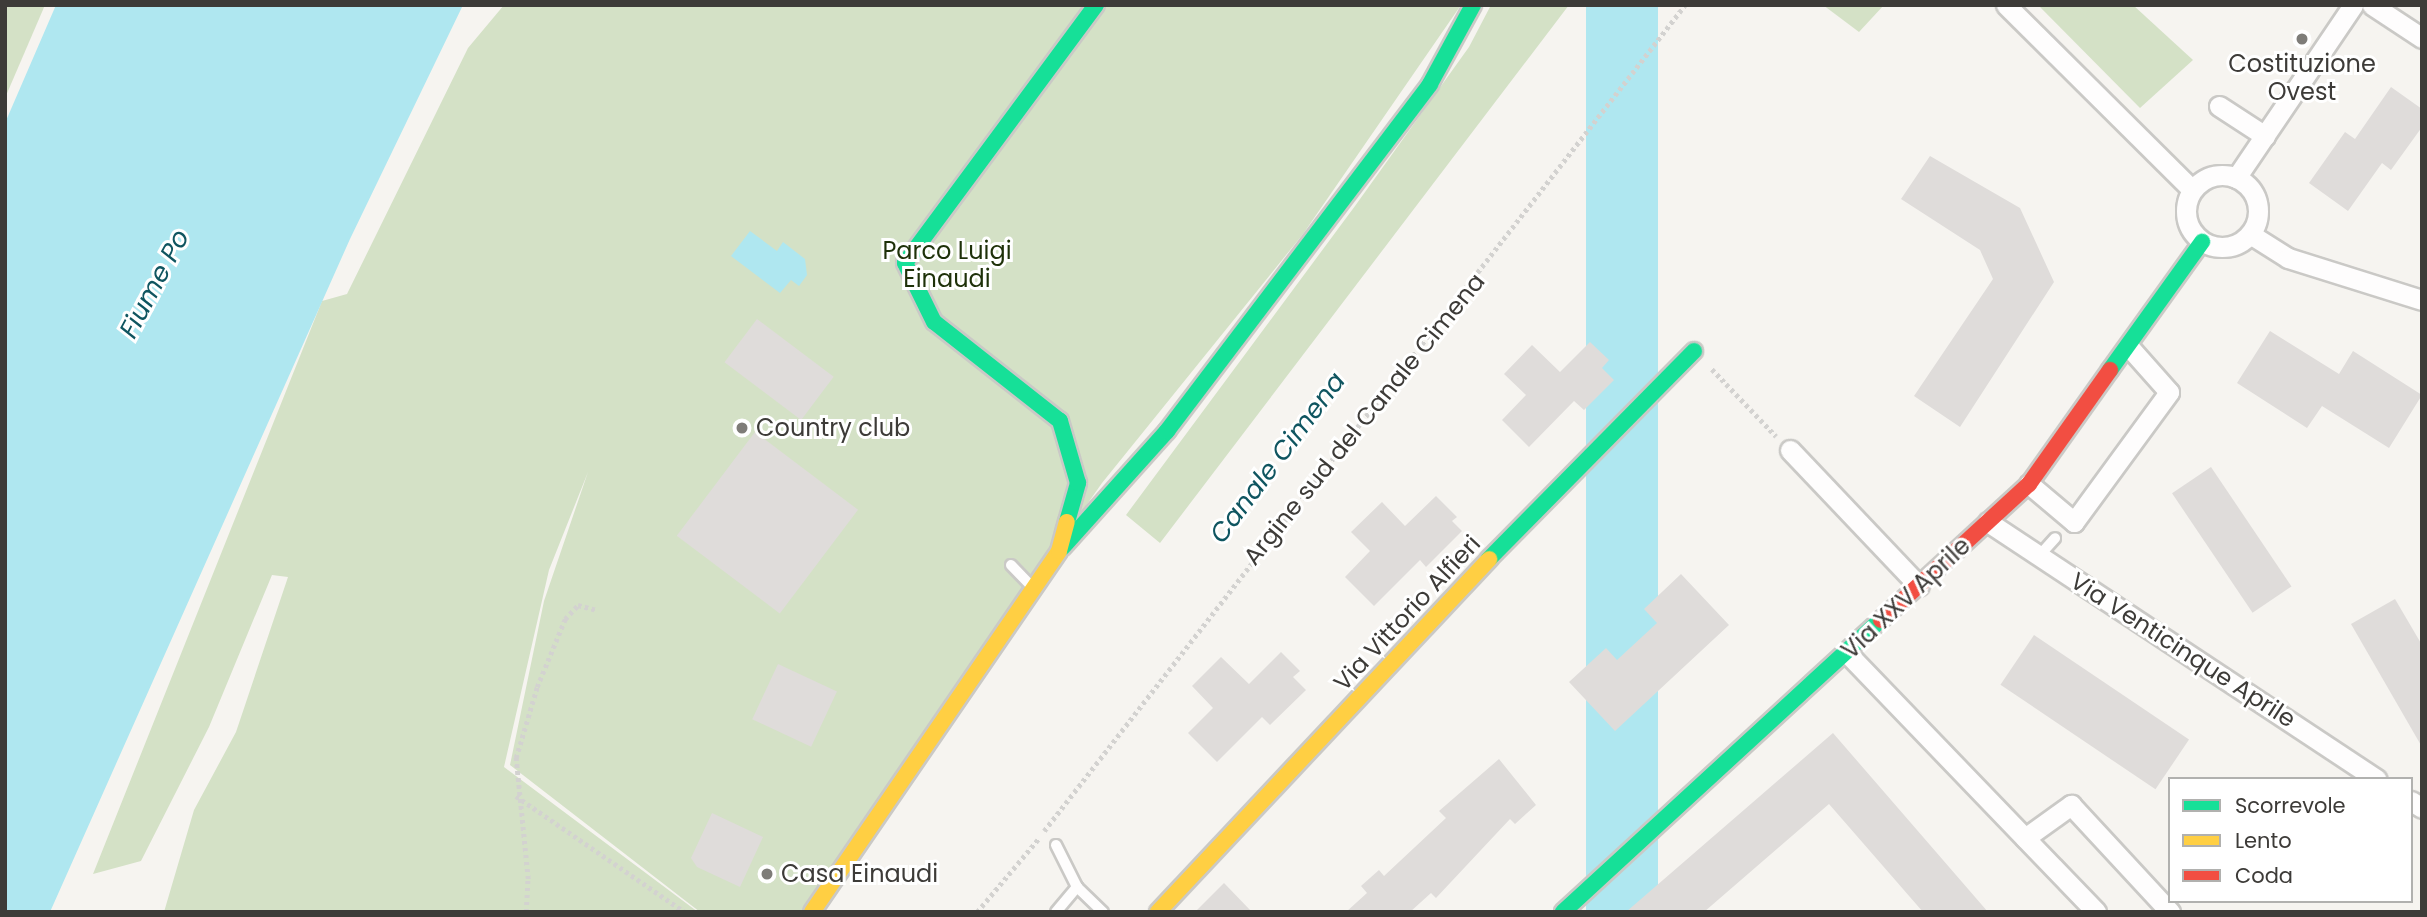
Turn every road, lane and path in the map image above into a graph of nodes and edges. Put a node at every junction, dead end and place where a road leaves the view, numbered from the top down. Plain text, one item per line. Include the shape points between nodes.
1 (1096, 5) edge
2 (1473, 5) edge
3 (1685, 5) edge
4 (2006, 5) edge
5 (2353, 5) edge
6 (2372, 5) edge
7 (2422, 38) edge
8 (2219, 106) dead end
9 (2265, 136) junction
10 (2236, 178) junction
11 (2192, 190) junction
12 (2250, 234) junction
13 (2202, 242) junction
14 (2422, 300) edge
15 (2129, 347) junction
16 (1694, 351) joint
17 (1790, 450) joint
18 (2029, 484) junction
19 (1988, 522) junction
20 (2055, 538) dead end
21 (1059, 551) junction
22 (2039, 556) junction
23 (1011, 565) dead end
24 (1919, 586) junction
25 (1036, 592) junction
26 (597, 610) dead end
27 (1847, 653) junction
28 (2374, 777) edge
29 (516, 796) junction
30 (2025, 838) junction
31 (1056, 845) dead end
32 (1077, 887) junction
33 (2164, 910) edge
34 (526, 912) edge
35 (685, 912) edge
36 (812, 912) edge
37 (977, 912) edge
38 (1056, 912) edge
39 (1103, 912) edge
40 (1158, 912) edge
41 (1563, 912) edge
42 (2096, 912) edge

1 - 21 street via 905,263 934,322 1060,421 1078,483
2 - 21 street via 1430,84 1167,432
3 - 37 path, Argine sud del Canale Cimena
4 - 11 street
5 - 9 street
6 - 7 street
8 - 9 street
9 - 10 street
10 - 11 street via 2218,175
10 - 12 street via 2257,202
11 - 13 street via 2187,221
12 - 13 street via 2221,247
12 - 14 street via 2288,258
13 - 15 street, Via XXV Aprile
15 - 18 street, Via XXV Aprile
15 - 18 street via 2169,392 2074,522
16 - 17 path
16 - 40 street, Via Vittorio Alfieri via 1455,593
17 - 24 street
18 - 19 street, Via XXV Aprile
19 - 22 street, Via Venticinque Aprile
19 - 24 street, Via XXV Aprile
20 - 22 lane
21 - 25 street
22 - 28 street, Via Venticinque Aprile
23 - 25 lane
24 - 27 street, Via XXV Aprile
25 - 36 street
26 - 29 path via 578,605 565,619 516,758
27 - 30 street
27 - 41 street, Via XXV Aprile
29 - 34 path via 528,880
29 - 35 path
30 - 33 street via 2071,805
30 - 42 street
31 - 32 lane
32 - 38 lane
32 - 39 lane

